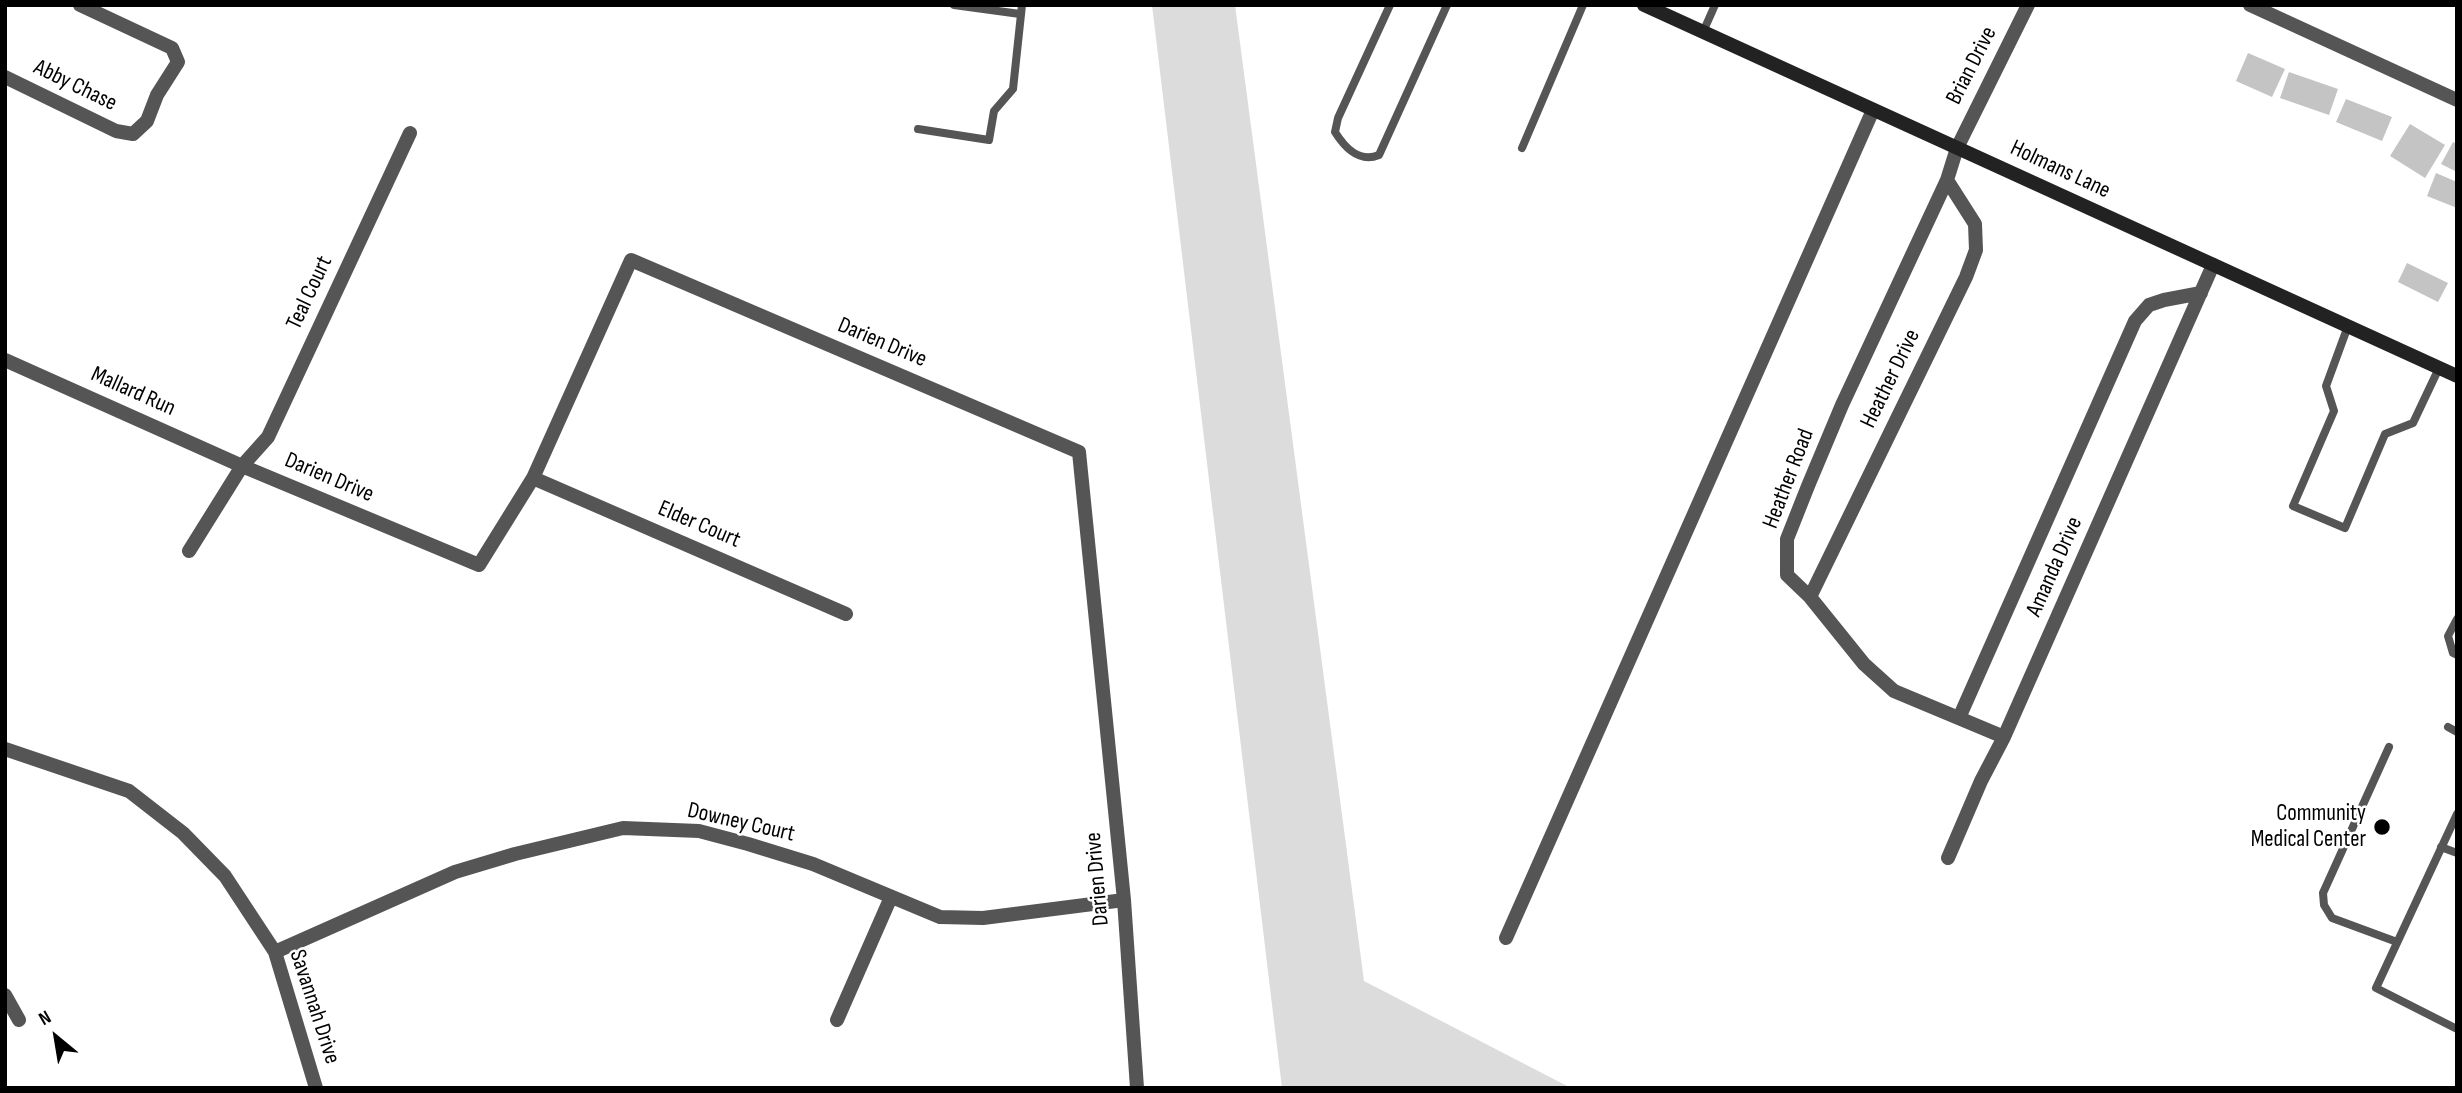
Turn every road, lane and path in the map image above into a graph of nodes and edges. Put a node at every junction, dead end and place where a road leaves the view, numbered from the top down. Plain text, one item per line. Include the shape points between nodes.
1 (80, 5) edge
2 (954, 5) edge
3 (1390, 5) edge
4 (1447, 5) edge
5 (1583, 5) edge
6 (1644, 5) edge
7 (1715, 5) edge
8 (2028, 5) edge
9 (2250, 5) edge
10 (1021, 10) edge
11 (1674, 11) edge
12 (1703, 32) junction
13 (5, 78) edge
14 (2457, 100) edge
15 (1873, 110) junction
16 (918, 130) dead end
17 (410, 133) dead end
18 (1522, 148) dead end
19 (1956, 148) junction
20 (1947, 180) junction
21 (2213, 265) junction
22 (2201, 293) junction
23 (2348, 326) junction
24 (5, 360) edge
25 (2439, 368) junction
26 (2457, 376) edge
27 (242, 466) junction
28 (533, 478) junction
29 (190, 551) dead end
30 (1810, 597) junction
31 (846, 614) dead end
32 (2457, 619) edge
33 (2457, 655) edge
34 (1959, 718) junction
35 (2448, 727) dead end
36 (2457, 732) edge
37 (2004, 737) junction
38 (2389, 747) dead end
39 (5, 749) edge
40 (2457, 814) edge
41 (2441, 847) junction
42 (2457, 853) edge
43 (1948, 858) dead end
44 (891, 897) junction
45 (1124, 900) junction
46 (1506, 938) dead end
47 (2397, 942) junction
48 (275, 952) junction
49 (5, 995) edge
50 (19, 1020) dead end
51 (837, 1020) dead end
52 (2457, 1029) edge
53 (317, 1088) edge
54 (1137, 1088) edge

1 - 13 street, Abby Chase via 172,48 178,62 147,121 133,134 116,131
2 - 10 lane
3 - 4 lane via 1335,132 1358,156 1380,155
5 - 18 lane
6 - 11 main road, Holmans Lane
7 - 12 lane
8 - 19 street, Brian Drive
9 - 14 street
10 - 16 lane via 1013,89 994,111 989,140
11 - 12 main road, Holmans Lane
12 - 15 main road, Holmans Lane
15 - 19 main road, Holmans Lane
15 - 46 street
17 - 27 street, Teal Court via 268,437
19 - 20 street, Heather Road
19 - 21 main road, Holmans Lane
20 - 30 street, Heather Road via 1842,405 1787,538 1787,575
20 - 30 street, Heather Drive via 1975,224 1976,250
21 - 22 street, Amanda Drive
21 - 23 main road, Holmans Lane
22 - 34 street, Amanda Drive via 2149,305 2135,321
22 - 37 street, Amanda Drive
23 - 25 main road, Holmans Lane
23 - 25 lane via 2326,386 2334,411 2293,506 2345,528 2385,434 2413,423
24 - 27 street, Mallard Run
25 - 26 main road, Holmans Lane
27 - 28 street, Darien Drive via 479,565
27 - 29 street, Teal Court
28 - 31 street, Elder Court
28 - 45 street, Darien Drive via 631,260 1079,452
30 - 34 street, Heather Road via 1864,664 1894,691
32 - 33 lane via 2448,636
34 - 37 street, Heather Road
35 - 36 lane
37 - 43 street, Amanda Drive
38 - 47 lane via 2323,893 2332,918
39 - 48 street, Savannah Drive via 129,791 183,833 225,876
40 - 41 lane
41 - 42 lane
41 - 47 lane
44 - 45 street, Downey Court via 940,917 993,916
44 - 48 street, Downey Court via 813,864 699,831 622,828 455,872
44 - 51 street
45 - 54 street, Darien Drive
47 - 52 lane via 2376,988
48 - 53 street, Savannah Drive
49 - 50 street

